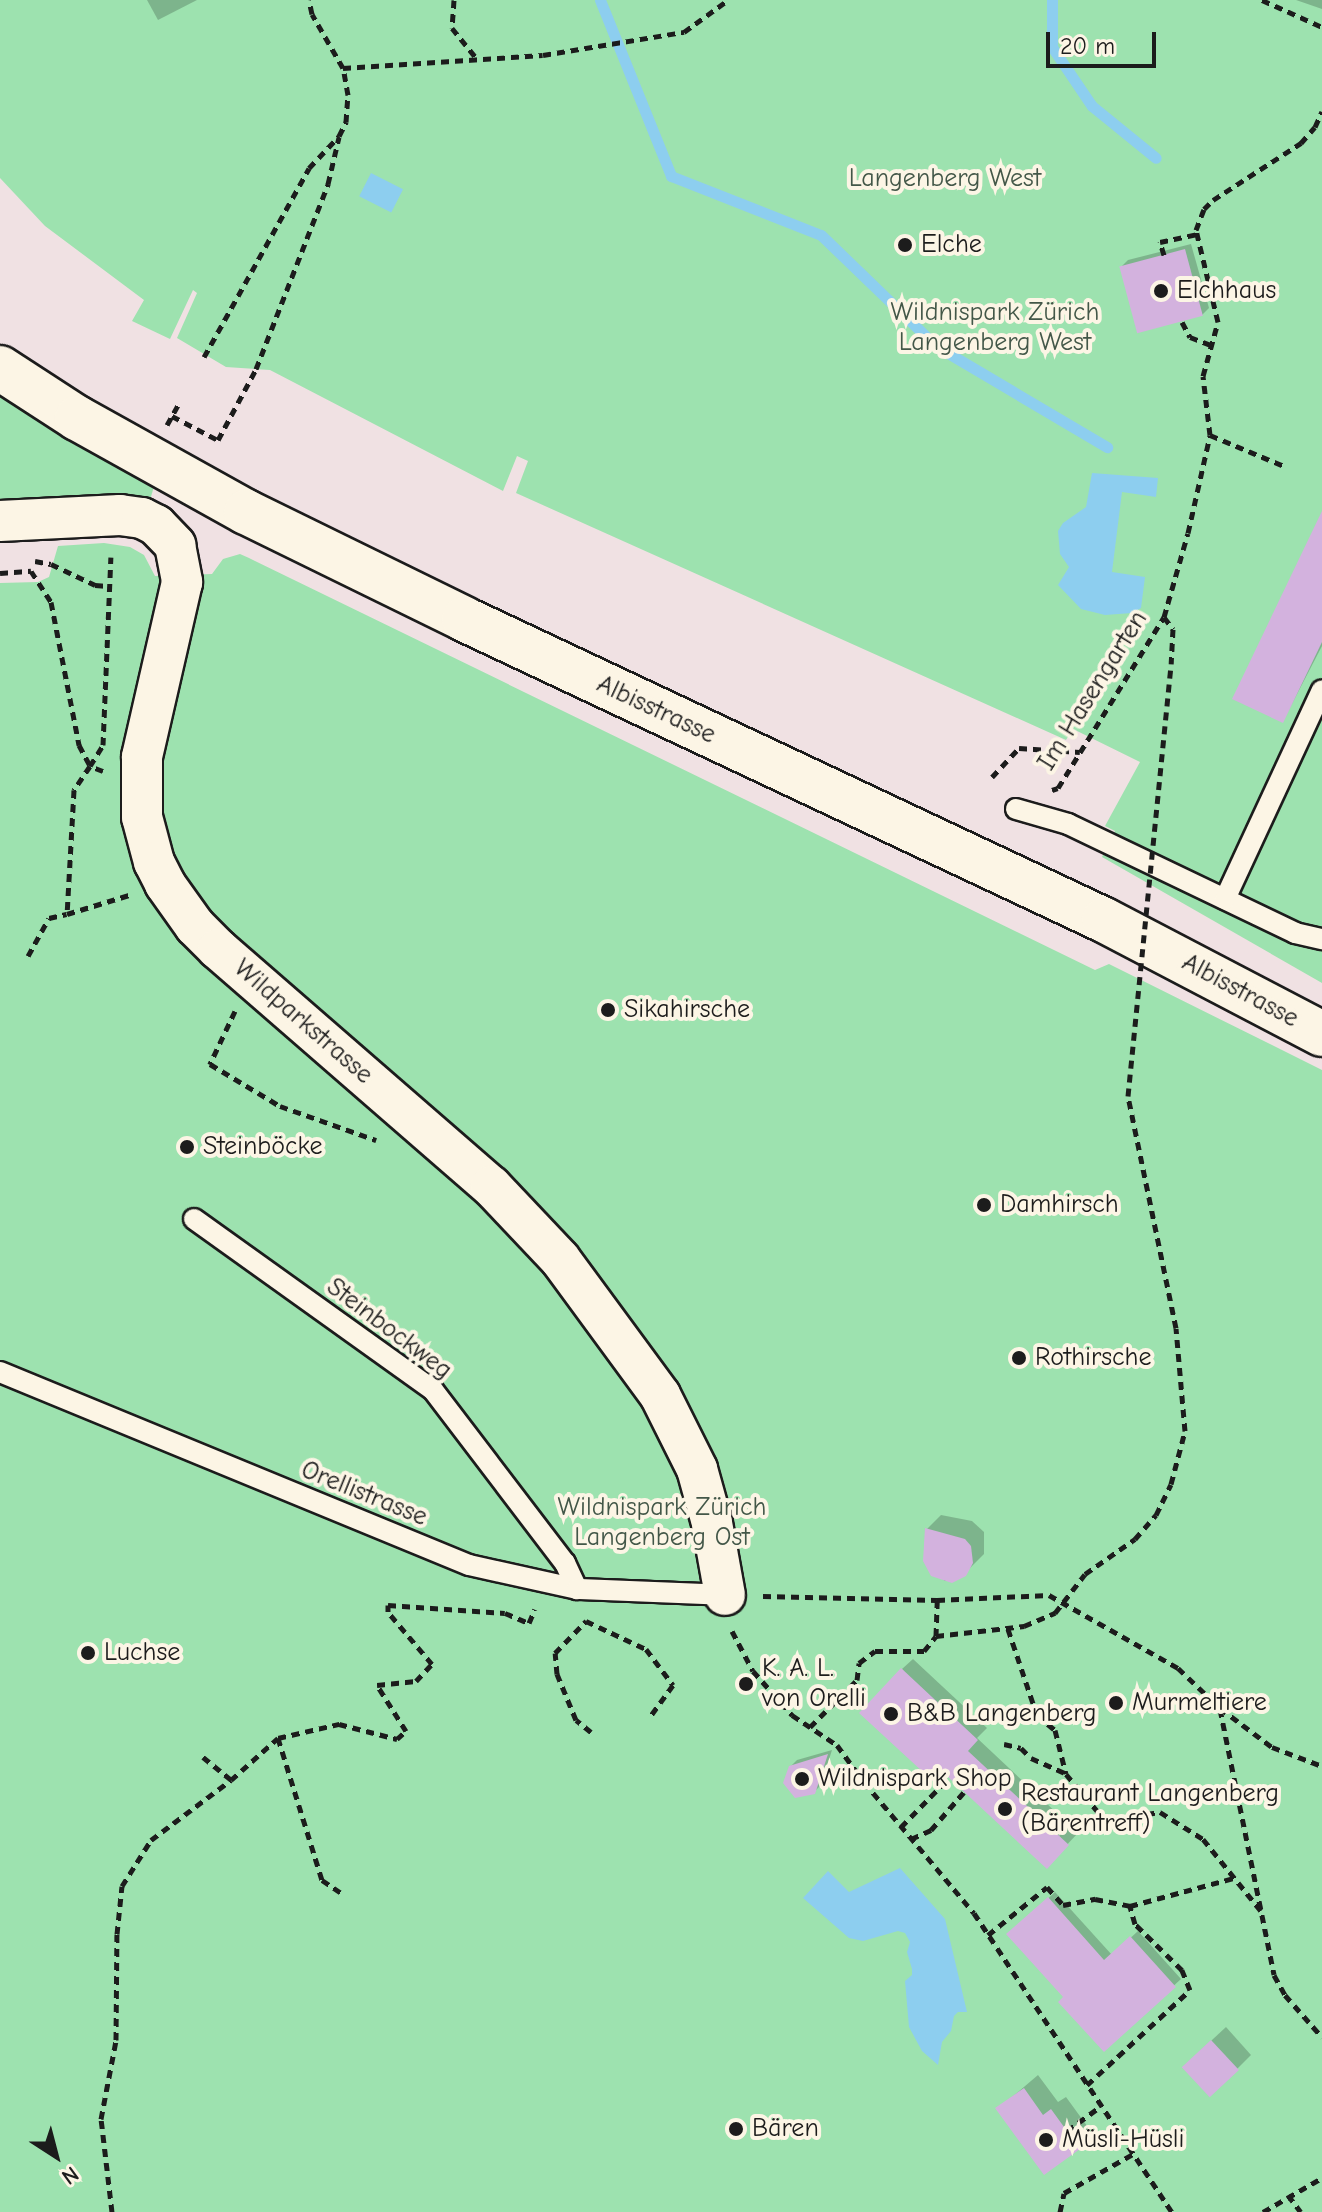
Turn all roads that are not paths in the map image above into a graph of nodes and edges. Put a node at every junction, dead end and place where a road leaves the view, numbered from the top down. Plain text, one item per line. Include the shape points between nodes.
1 (0, 368) edge
2 (0, 521) edge
3 (1322, 690) edge
4 (1016, 809) road end
5 (1225, 899) junction
6 (1322, 939) edge
7 (1322, 1034) edge
8 (194, 1219) dead end
9 (0, 1372) edge
10 (577, 1589) junction
11 (725, 1595) joint

1 - 7 main road, Albisstrasse via 77,418 246,512 1104,920
2 - 11 street, Wildparkstrasse via 142,518 175,545 182,582 142,757 141,787 148,842 165,884 195,926 251,978 491,1186 560,1259 616,1330 660,1395 697,1469
3 - 5 lane
4 - 5 lane via 1068,824
5 - 6 lane via 1295,933
8 - 10 lane, Steinbockweg via 433,1390 565,1563
9 - 10 lane, Orellistrasse via 469,1565
10 - 11 lane, Orellistrasse

